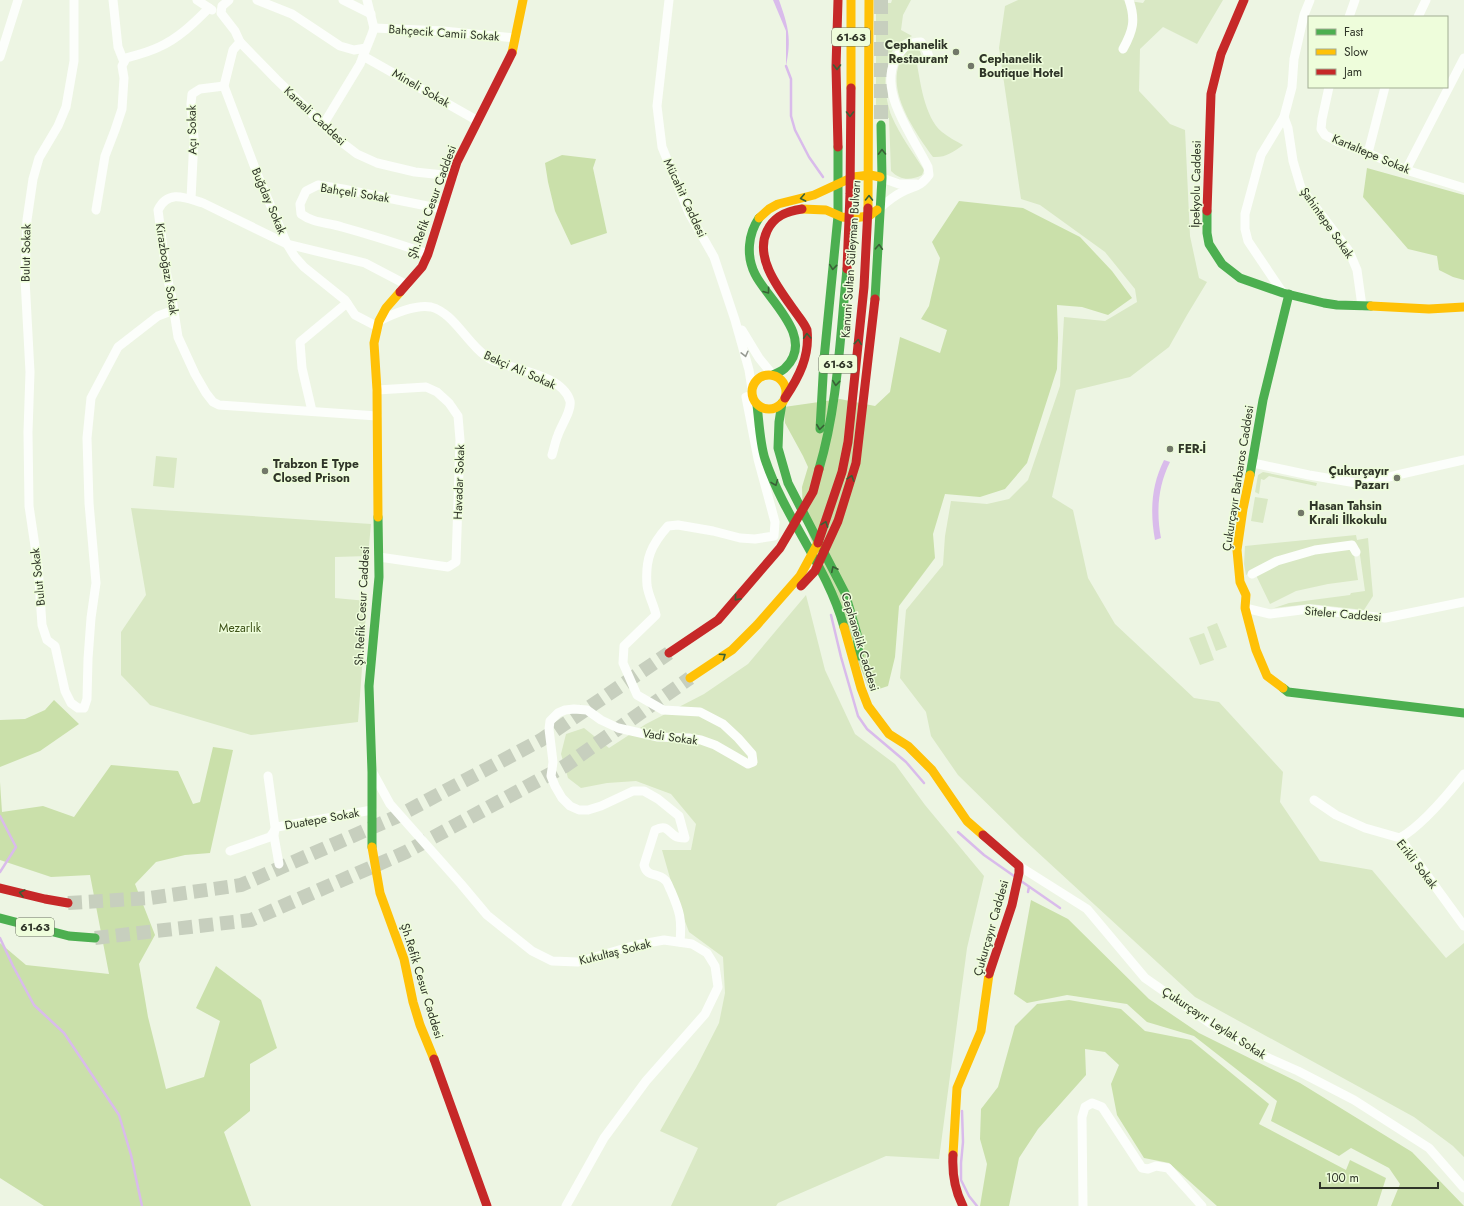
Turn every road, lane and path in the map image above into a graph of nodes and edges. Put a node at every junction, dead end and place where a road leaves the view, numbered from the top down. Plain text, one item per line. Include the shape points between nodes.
1 (18, 0) edge
2 (74, 0) edge
3 (113, 0) edge
4 (197, 0) edge
5 (229, 0) edge
6 (257, 0) edge
7 (343, 0) edge
8 (367, 0) edge
9 (523, 0) edge
10 (669, 0) edge
11 (838, 0) edge
12 (851, 0) edge
13 (869, 0) edge
14 (1129, 0) edge
15 (1244, 0) edge
16 (1310, 0) edge
17 (1355, 0) edge
18 (1426, 0) edge
19 (209, 8) junction
20 (221, 13) junction
21 (371, 14) junction
22 (1349, 16) edge
23 (1418, 16) edge
24 (374, 28) junction
25 (515, 38) junction
26 (240, 42) junction
27 (1123, 49) dead end
28 (365, 52) junction
29 (0, 57) edge
30 (929, 57) dead end
31 (124, 62) junction
32 (1462, 65) edge
33 (224, 86) junction
34 (1329, 88) edge
35 (1385, 88) edge
36 (1284, 117) junction
37 (478, 121) junction
38 (323, 124) junction
39 (881, 126) tunnel mouth
40 (1368, 153) junction
41 (1406, 170) junction
42 (453, 176) junction
43 (882, 178) junction
44 (839, 182) junction
45 (922, 184) junction
46 (1464, 188) edge
47 (191, 199) junction
48 (881, 207) junction
49 (442, 209) junction
50 (96, 210) dead end
51 (838, 216) junction
52 (287, 244) junction
53 (428, 254) junction
54 (407, 285) junction
55 (1286, 294) junction
56 (347, 303) junction
57 (1362, 306) junction
58 (1464, 307) edge
59 (174, 310) junction
60 (735, 320) junction
61 (379, 324) junction
62 (773, 375) junction
63 (377, 390) junction
64 (752, 392) junction
65 (784, 400) junction
66 (757, 404) junction
67 (312, 411) junction
68 (377, 416) junction
69 (552, 455) dead end
70 (1464, 460) edge
71 (1253, 463) junction
72 (774, 536) joint
73 (1356, 552) dead end
74 (378, 557) junction
75 (1252, 574) dead end
76 (749, 584) junction
77 (1464, 602) edge
78 (776, 603) junction
79 (1245, 608) junction
80 (669, 653) tunnel mouth
81 (690, 678) tunnel mouth
82 (861, 688) junction
83 (1464, 712) edge
84 (372, 772) junction
85 (1464, 774) edge
86 (268, 776) dead end
87 (1314, 800) dead end
88 (372, 810) junction
89 (275, 831) junction
90 (1400, 838) junction
91 (230, 851) dead end
92 (279, 864) dead end
93 (1019, 869) junction
94 (0, 888) edge
95 (68, 903) tunnel mouth
96 (0, 918) edge
97 (1464, 926) edge
98 (95, 938) tunnel mouth
99 (680, 942) junction
100 (1464, 1188) edge
101 (487, 1206) edge
102 (566, 1206) edge
103 (963, 1206) edge
104 (1083, 1206) edge
105 (1202, 1206) edge

1 - 29 street
2 - 59 street, Bulut Sokak via 74,61 66,107 39,158 33,179 27,220 25,279 30,372 29,506 38,566 42,625 47,640 55,646 70,703 78,708 84,708 87,698 91,618 96,583 89,503 87,438 91,398 118,347 158,316
3 - 31 street via 118,47
4 - 19 street
5 - 20 street via 222,6
6 - 28 street via 292,14 340,46
7 - 21 street
8 - 21 street
9 - 25 street, Şh.Refik Cesur Caddesi
10 - 60 street, Mücahit Caddesi via 658,106 662,147 690,213 714,257
11 -> 44 street, 61-63 via 836,67
12 -> 76 street, Kanuni Sultan Süleyman Bulvarı / 61-63 via 848,255 835,388 824,453 813,492 780,548
78 -> 13 street, Kanuni Sultan Süleyman Bulvarı / 61-63 via 800,576 817,547 845,457 868,229
14 - 27 street via 1134,22
15 - 55 street, İpekyolu Caddesi via 1221,54 1211,94 1207,193 1209,244 1222,264 1240,278
16 - 36 street via 1294,59 1292,86
17 - 22 street
18 - 23 street
19 - 20 street
19 - 31 street via 169,42 126,58
20 - 26 street, Karaali Caddesi via 235,30
21 - 24 street
24 - 25 street, Bahçecik Camii Sokak
24 - 28 street
25 - 37 street, Şh.Refik Cesur Caddesi via 511,55
26 - 33 street via 233,50
26 - 38 street, Karaali Caddesi
28 - 37 street, Mineli Sokak
28 - 38 street
30 - 45 street via 921,42 913,42 904,47 895,59 890,77 900,117 928,167 929,175
31 - 50 street via 122,109 105,156
32 - 41 street
33 - 47 street, Açı Sokak via 200,89 192,94 194,138
33 - 52 street, Buğday Sokak
34 - 40 street, Kartaltepe Sokak via 1321,129 1325,135 1338,142
35 - 40 street
36 - 55 street via 1261,155 1245,214 1245,229 1248,241
36 - 57 street, Şahintepe Sokak via 1301,188 1349,251 1357,270
37 - 42 street, Şh.Refik Cesur Caddesi via 457,162
38 - 42 street, Karaali Caddesi via 358,154 377,163 415,172
43 -> 39 street, 61-63
40 - 41 street, Kartaltepe Sokak
41 - 46 street, Kartaltepe Sokak
42 - 49 street, Şh.Refik Cesur Caddesi
43 - 44 street via 861,175
43 - 45 street via 899,184
43 - 48 street, 61-63
44 - 51 street, 61-63
44 -> 62 street via 813,196 788,200 774,206 761,215 750,235 750,261 756,277 786,317 793,331 793,358 787,367
45 - 48 street via 892,197
47 - 52 street, Kirazboğazı Sokak
47 - 59 street, Kirazboğazı Sokak via 169,197 162,202 158,210
48 - 51 street via 872,216
78 -> 48 street, 61-63 via 798,589 815,571 838,521 856,463 876,286
49 - 53 street, Şh.Refik Cesur Caddesi
49 - 53 street, Bahçeli Sokak via 318,186 306,191 300,204 302,214 310,220 385,239
65 -> 51 street via 800,375 805,360 808,348 807,329 767,267 762,254 764,238 770,225 781,215 796,209 826,210
51 -> 76 street, 61-63 via 817,454 804,489 778,541
52 - 54 street, Kirazboğazı Sokak via 365,263
52 - 56 street, Buğday Sokak via 304,267
53 - 54 street, Şh.Refik Cesur Caddesi via 422,267
54 - 61 street, Şh.Refik Cesur Caddesi via 386,308
55 - 57 street, İpekyolu Caddesi via 1337,305
55 - 71 street, Çukurçayır Barbaros Caddesi via 1263,400
56 - 61 street, Buğday Sokak via 355,315
56 - 67 street via 300,342 302,368
57 - 58 street, İpekyolu Caddesi via 1429,309
59 - 67 street, Kirazboğazı Sokak via 178,337 195,374 213,402 219,405
60 - 62 street
60 -> 64 street, Mücahit Caddesi via 749,370
61 - 63 street, Şh.Refik Cesur Caddesi via 374,343
61 - 69 street, Bekçi Ali Sokak via 392,314 410,309 429,307 441,310 482,355 557,384 567,395 570,403
62 - 64 street via 757,379
62 - 65 street via 783,382 786,392
63 - 68 street, Şh.Refik Cesur Caddesi
63 - 74 street, Havadar Sokak via 426,388 437,392 458,416 460,440 456,562 448,568
64 - 66 street
64 - 72 street, Mücahit Caddesi via 746,397 758,459 775,522
65 - 66 street via 773,409
82 -> 65 street via 857,634 845,593 788,482 778,448 779,422
66 -> 82 street, Cephanelik Caddesi via 765,458 783,501 822,570 838,605
67 - 68 street, Kirazboğazı Sokak
68 - 74 street, Şh.Refik Cesur Caddesi
70 - 71 street via 1362,484
71 - 79 street, Çukurçayır Barbaros Caddesi via 1237,550 1240,582 1246,595
72 - 99 street, Vadi Sokak via 755,540 678,525 668,526 653,545 648,557 647,586 656,615 624,646 623,664 637,695 664,710 700,712 723,724 752,754 753,762 743,762 725,750 701,740 658,737 618,728 587,710 565,710 550,721 553,762 551,776 558,792 570,806 588,810 633,791 644,791 679,816 685,838 675,836 669,829 655,830 644,865 645,870 666,880 681,916
73 - 75 street via 1352,545 1316,550 1277,561
74 - 84 street, Şh.Refik Cesur Caddesi via 379,577 369,686
76 -> 80 street, Kanuni Sultan Süleyman Bulvarı / 61-63 via 718,620
77 - 79 street, Siteler Caddesi via 1385,618 1309,609 1270,614
81 -> 78 street, Kanuni Sultan Süleyman Bulvarı / 61-63 via 732,650
79 - 83 street, Çukurçayır Barbaros Caddesi via 1256,650 1267,676 1288,692
82 - 93 street, Cephanelik Caddesi via 868,706 889,734 921,758 967,821
84 - 88 street, Şh.Refik Cesur Caddesi
84 - 99 street, Kukultaş Sokak via 390,804 487,915 532,951 552,961 578,962 636,945 664,940
85 - 90 street via 1410,832
86 - 89 street, Duatepe Sokak
87 - 90 street, Erikli Sokak via 1336,815 1365,828
88 - 89 street, Duatepe Sokak via 278,827
88 - 101 street, Şh.Refik Cesur Caddesi via 372,846 380,893 404,959 420,1025 439,1070
89 - 91 street, Duatepe Sokak via 270,837
89 - 92 street, Duatepe Sokak
90 - 97 street, Erikli Sokak
93 - 100 street, Çukurçayır Leylak Sokak via 1087,910 1145,978 1211,1024 1264,1056 1298,1070 1354,1100 1429,1148
93 - 103 street, Çukurçayır Caddesi via 1012,905 989,972 981,1031 957,1088 952,1167 958,1196
95 -> 94 street, 61-63
96 - 98 street, 61-63 via 69,936
99 - 102 street, Kukultaş Sokak via 692,944 707,953 715,966 718,987 705,1014 646,1081 604,1138
104 - 105 street via 1082,1117 1085,1108 1092,1103 1102,1106 1142,1168 1168,1168

